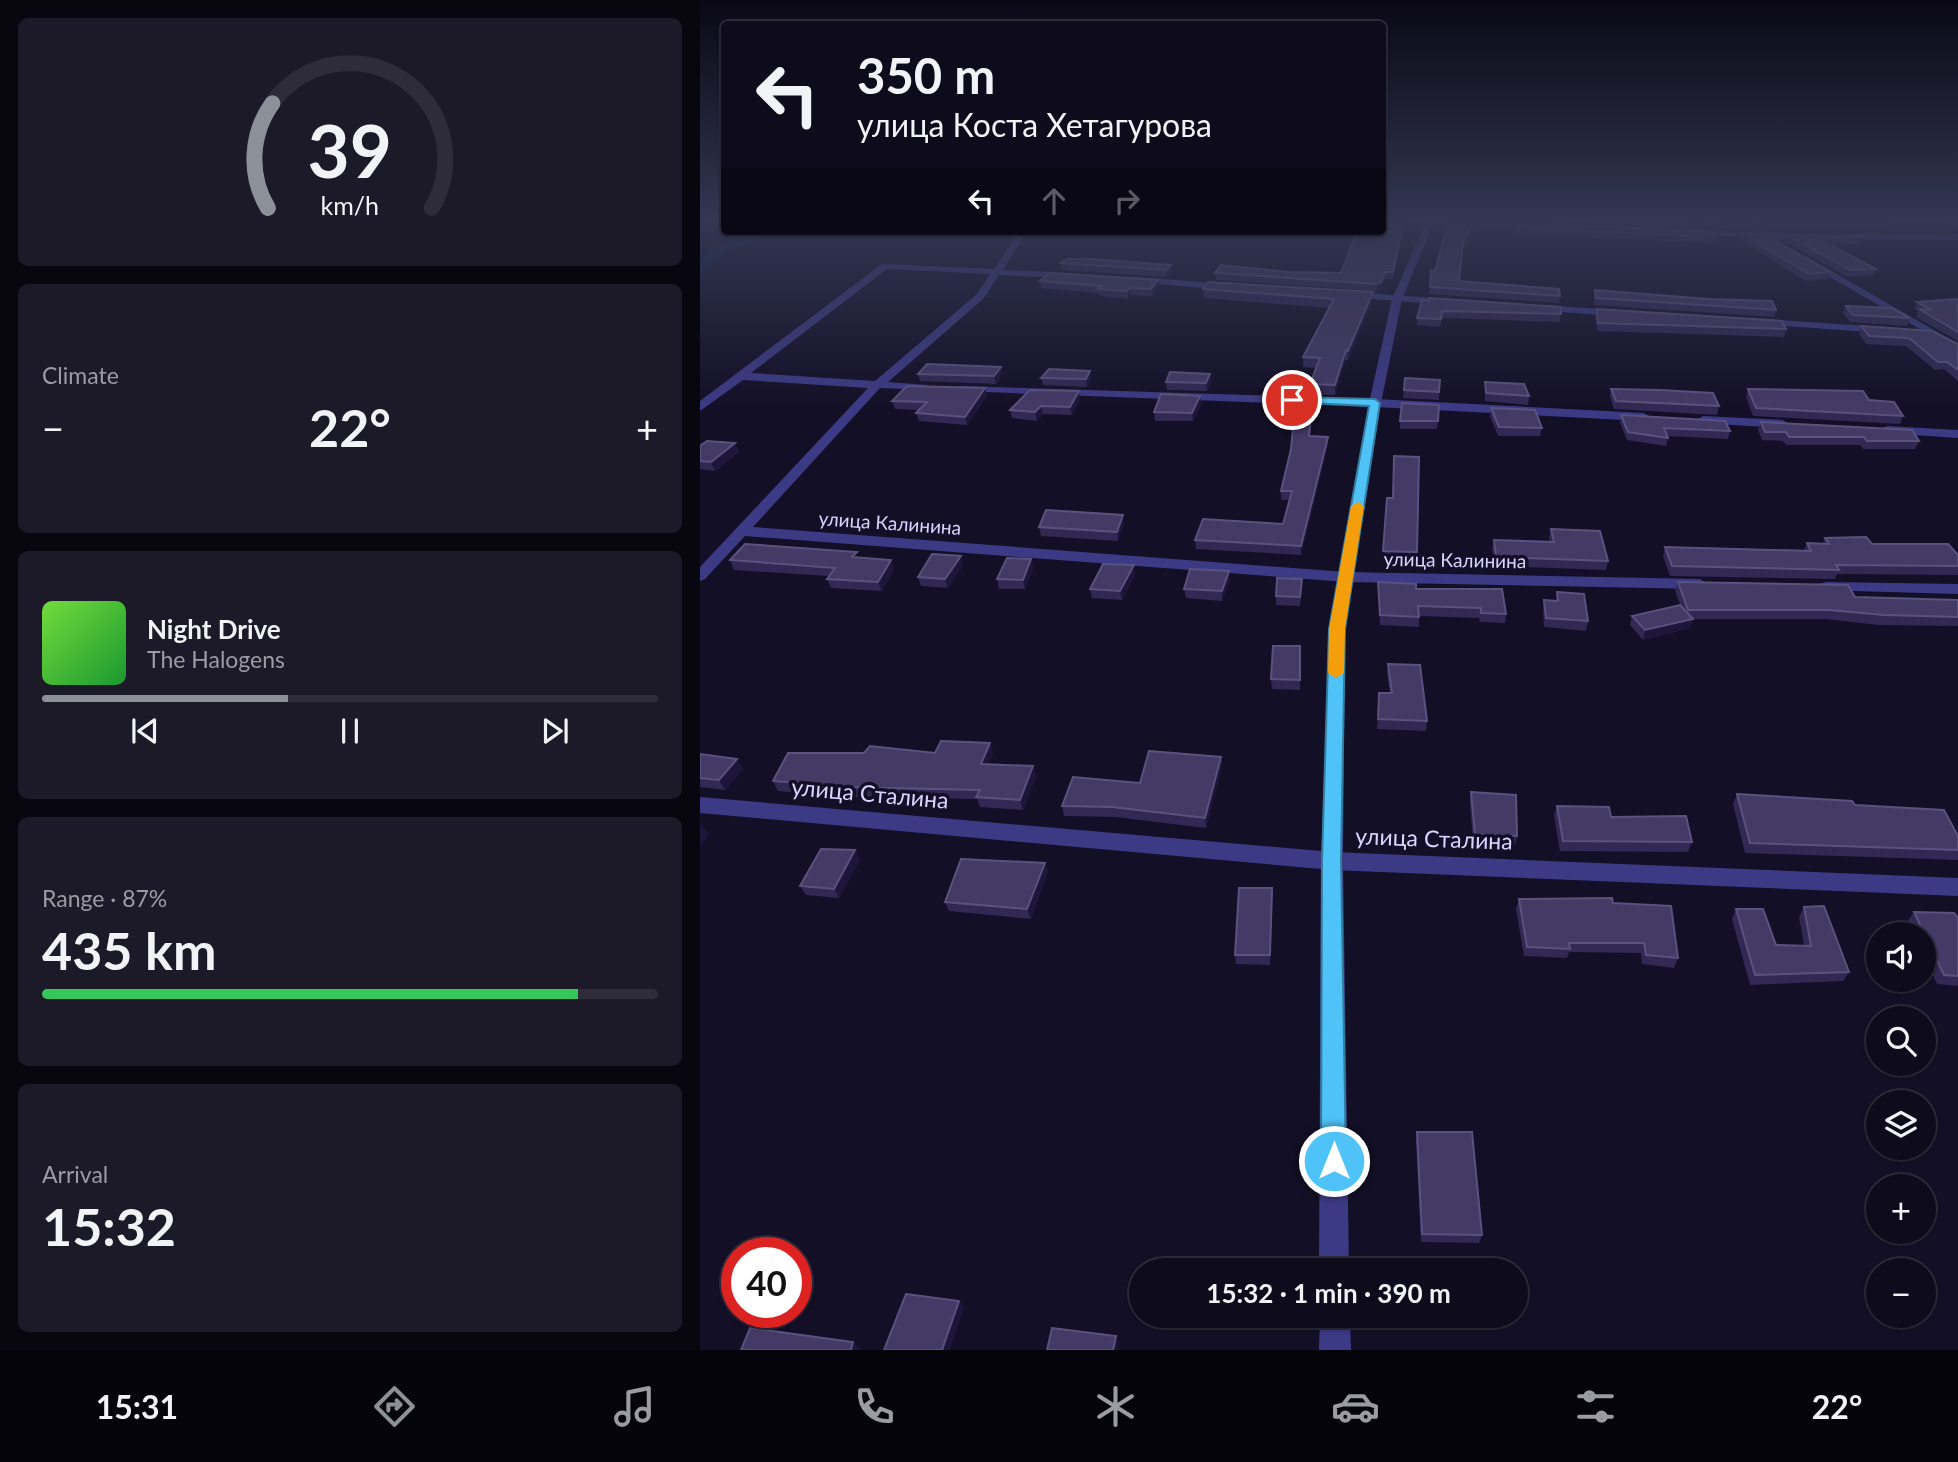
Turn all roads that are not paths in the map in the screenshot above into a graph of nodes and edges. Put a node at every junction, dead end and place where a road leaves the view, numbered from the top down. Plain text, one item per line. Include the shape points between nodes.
1 (865, 282) edge
2 (991, 282) edge
3 (1163, 282) edge
4 (1404, 282) edge
5 (1845, 282) edge
6 (1246, 288) edge
7 (1342, 295) edge
8 (1397, 299) junction
9 (1466, 303) edge
10 (1521, 306) edge
11 (1630, 313) edge
12 (1754, 321) edge
13 (1891, 330) edge
14 (1905, 331) edge
15 (1932, 333) junction
16 (1958, 348) edge
17 (738, 376) junction
18 (876, 386) junction
19 (1375, 403) junction
20 (700, 407) edge
21 (1653, 417) edge
22 (1694, 420) edge
23 (1791, 425) edge
24 (1875, 429) edge
25 (1958, 434) edge
26 (743, 531) junction
27 (700, 576) edge
28 (1346, 577) junction
29 (1721, 584) edge
30 (1805, 586) edge
31 (1958, 589) edge
32 (700, 805) edge
33 (1332, 861) junction
34 (1958, 887) edge
35 (1334, 1258) edge
36 (1335, 1328) edge
37 (1335, 1350) edge

1 - 17 street
2 - 18 street via 960,316
3 - 6 street
4 - 8 street
5 - 15 street
7 - 8 street
8 - 9 street
8 - 19 street
10 - 11 street
12 - 13 street
14 - 15 street
15 - 16 street
17 - 18 street
17 - 20 street
18 - 19 street
18 - 26 street
19 - 21 street
19 - 28 street
22 - 23 street
24 - 25 street
26 - 27 street
26 - 28 street, улица Калинина
28 - 29 street, улица Калинина
28 - 33 street via 1337,629
30 - 31 street
32 - 33 street, улица Сталина
33 - 34 street, улица Сталина
33 - 35 street
36 - 37 street

